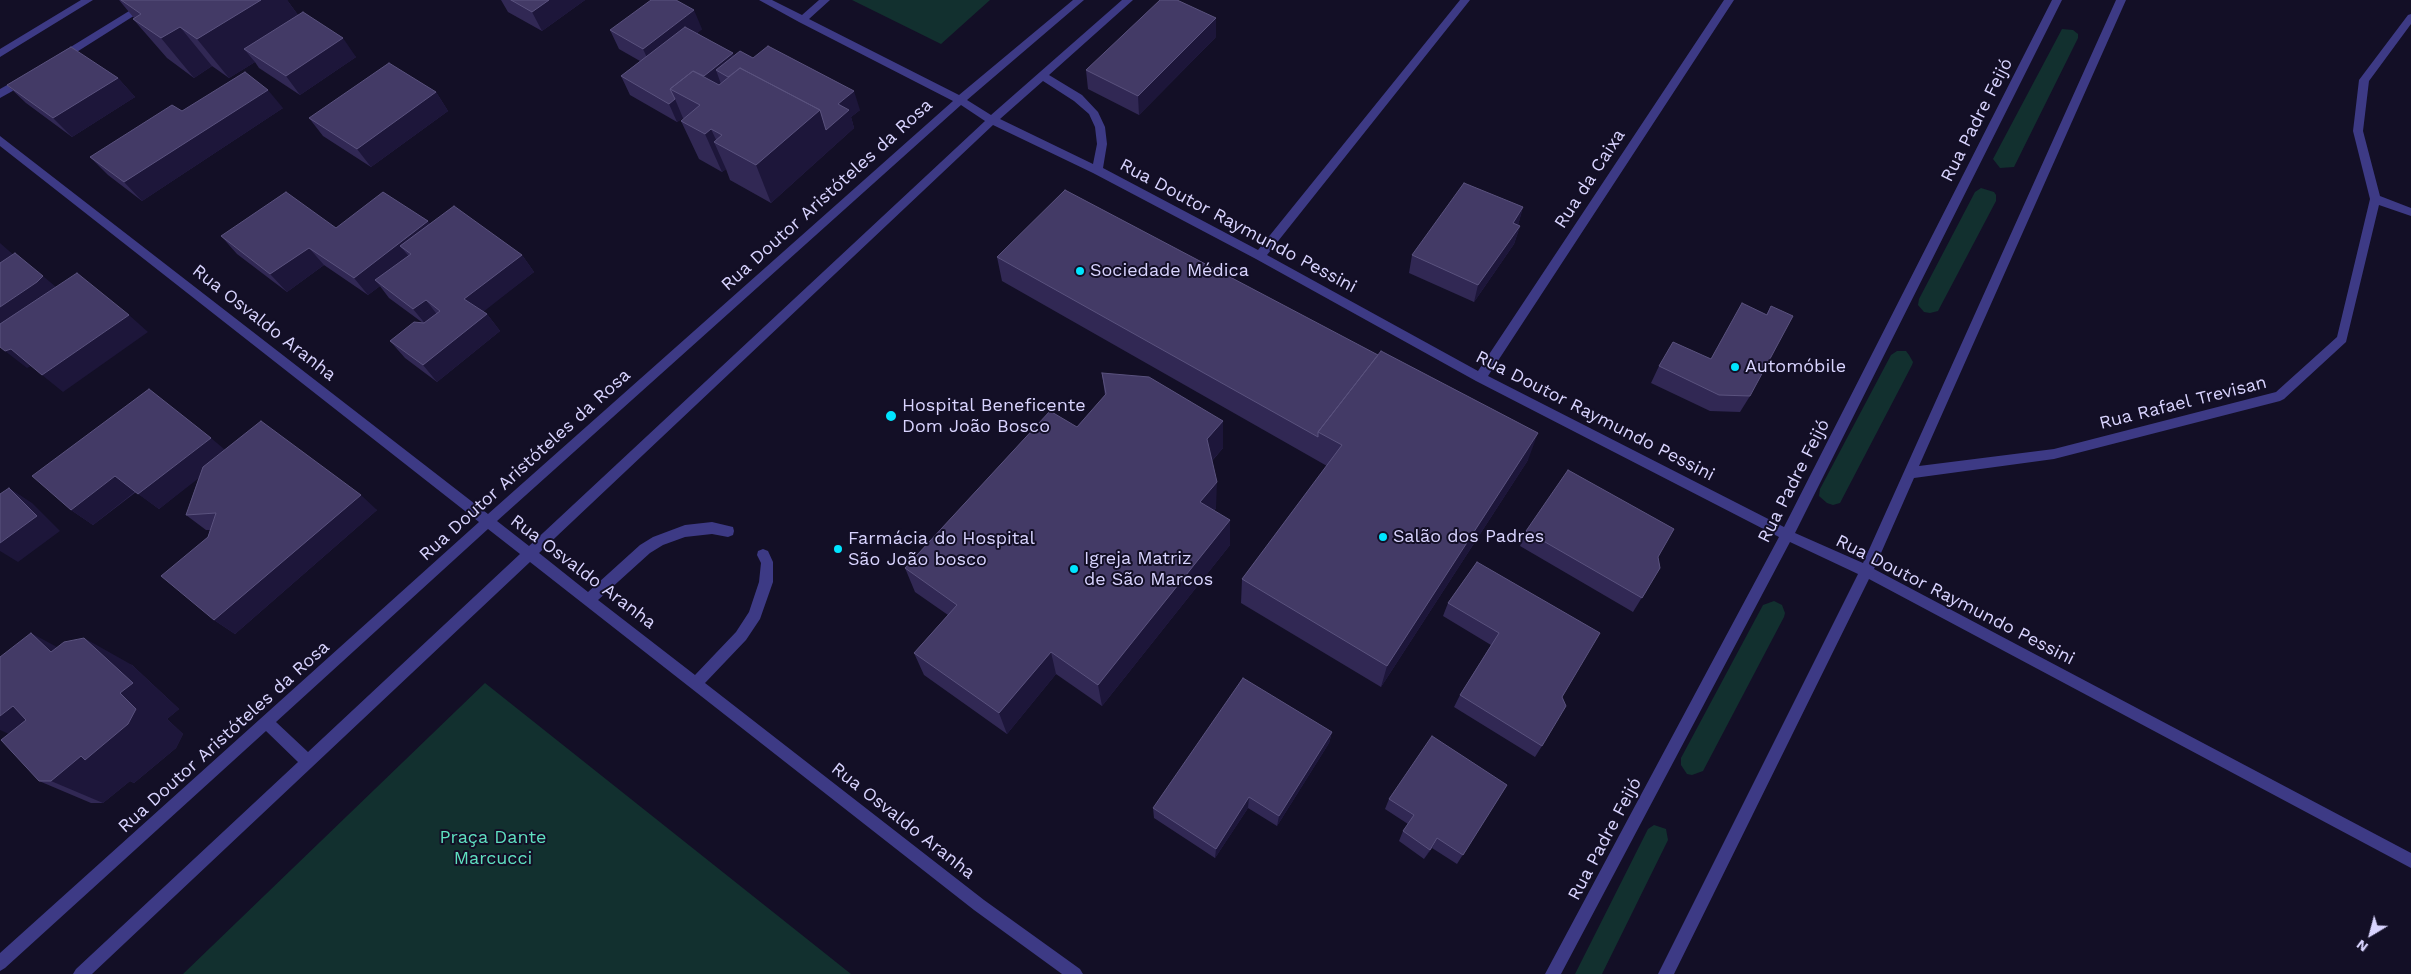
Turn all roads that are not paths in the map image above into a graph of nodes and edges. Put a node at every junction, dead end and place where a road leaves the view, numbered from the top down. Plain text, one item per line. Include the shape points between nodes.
1 (88, 0) edge
2 (154, 0) edge
3 (764, 0) edge
4 (826, 0) edge
5 (1078, 0) edge
6 (1128, 0) edge
7 (1465, 0) edge
8 (1729, 0) edge
9 (2057, 0) edge
10 (2121, 0) edge
11 (2411, 17) edge
12 (802, 20) junction
13 (0, 54) edge
14 (49, 64) edge
15 (32, 74) edge
16 (1044, 76) junction
17 (0, 94) edge
18 (960, 100) junction
19 (992, 120) junction
20 (0, 140) edge
21 (1097, 170) junction
22 (2374, 199) junction
23 (2411, 212) edge
24 (1260, 256) junction
25 (1480, 378) junction
26 (1909, 473) junction
27 (487, 522) junction
28 (728, 531) dead end
29 (1787, 535) junction
30 (528, 553) junction
31 (764, 555) dead end
32 (1866, 571) junction
33 (590, 599) junction
34 (696, 683) junction
35 (266, 722) junction
36 (307, 761) junction
37 (2411, 861) edge
38 (0, 963) edge
39 (81, 974) edge
40 (1075, 974) edge
41 (1553, 974) edge
42 (1666, 974) edge

1 - 13 street
2 - 14 street
3 - 12 street, Rua Doutor Raymundo Pessini
4 - 12 street
5 - 18 street, Rua Doutor Aristóteles da Rosa
6 - 16 street
7 - 24 street
8 - 25 street, Rua da Caixa
9 - 29 street, Rua Padre Feijó
10 - 26 street
11 - 22 street, Rua Rafael Trevisan via 2364,80 2358,131
12 - 18 street, Rua Doutor Raymundo Pessini
15 - 17 street
16 - 19 street
16 - 21 street via 1078,98 1092,112 1100,127 1102,144
18 - 19 street, Rua Doutor Raymundo Pessini
18 - 27 street, Rua Doutor Aristóteles da Rosa
19 - 21 street, Rua Doutor Raymundo Pessini
19 - 30 street
20 - 27 street, Rua Osvaldo Aranha
21 - 24 street, Rua Doutor Raymundo Pessini
22 - 23 street
22 - 26 street, Rua Rafael Trevisan via 2342,339 2280,396 2054,454
24 - 25 street, Rua Doutor Raymundo Pessini
25 - 29 street, Rua Doutor Raymundo Pessini
26 - 32 street
27 - 30 street, Rua Osvaldo Aranha
27 - 35 street, Rua Doutor Aristóteles da Rosa
28 - 33 street via 712,528 685,531 658,542 645,549
29 - 32 street, Rua Doutor Raymundo Pessini
29 - 41 street, Rua Padre Feijó
30 - 33 street, Rua Osvaldo Aranha
30 - 36 street
31 - 34 street via 766,582 755,615 741,636
32 - 37 street, Rua Doutor Raymundo Pessini
32 - 42 street
33 - 34 street, Rua Osvaldo Aranha
34 - 40 street, Rua Osvaldo Aranha via 980,905
35 - 36 street
35 - 38 street, Rua Doutor Aristóteles da Rosa
36 - 39 street

